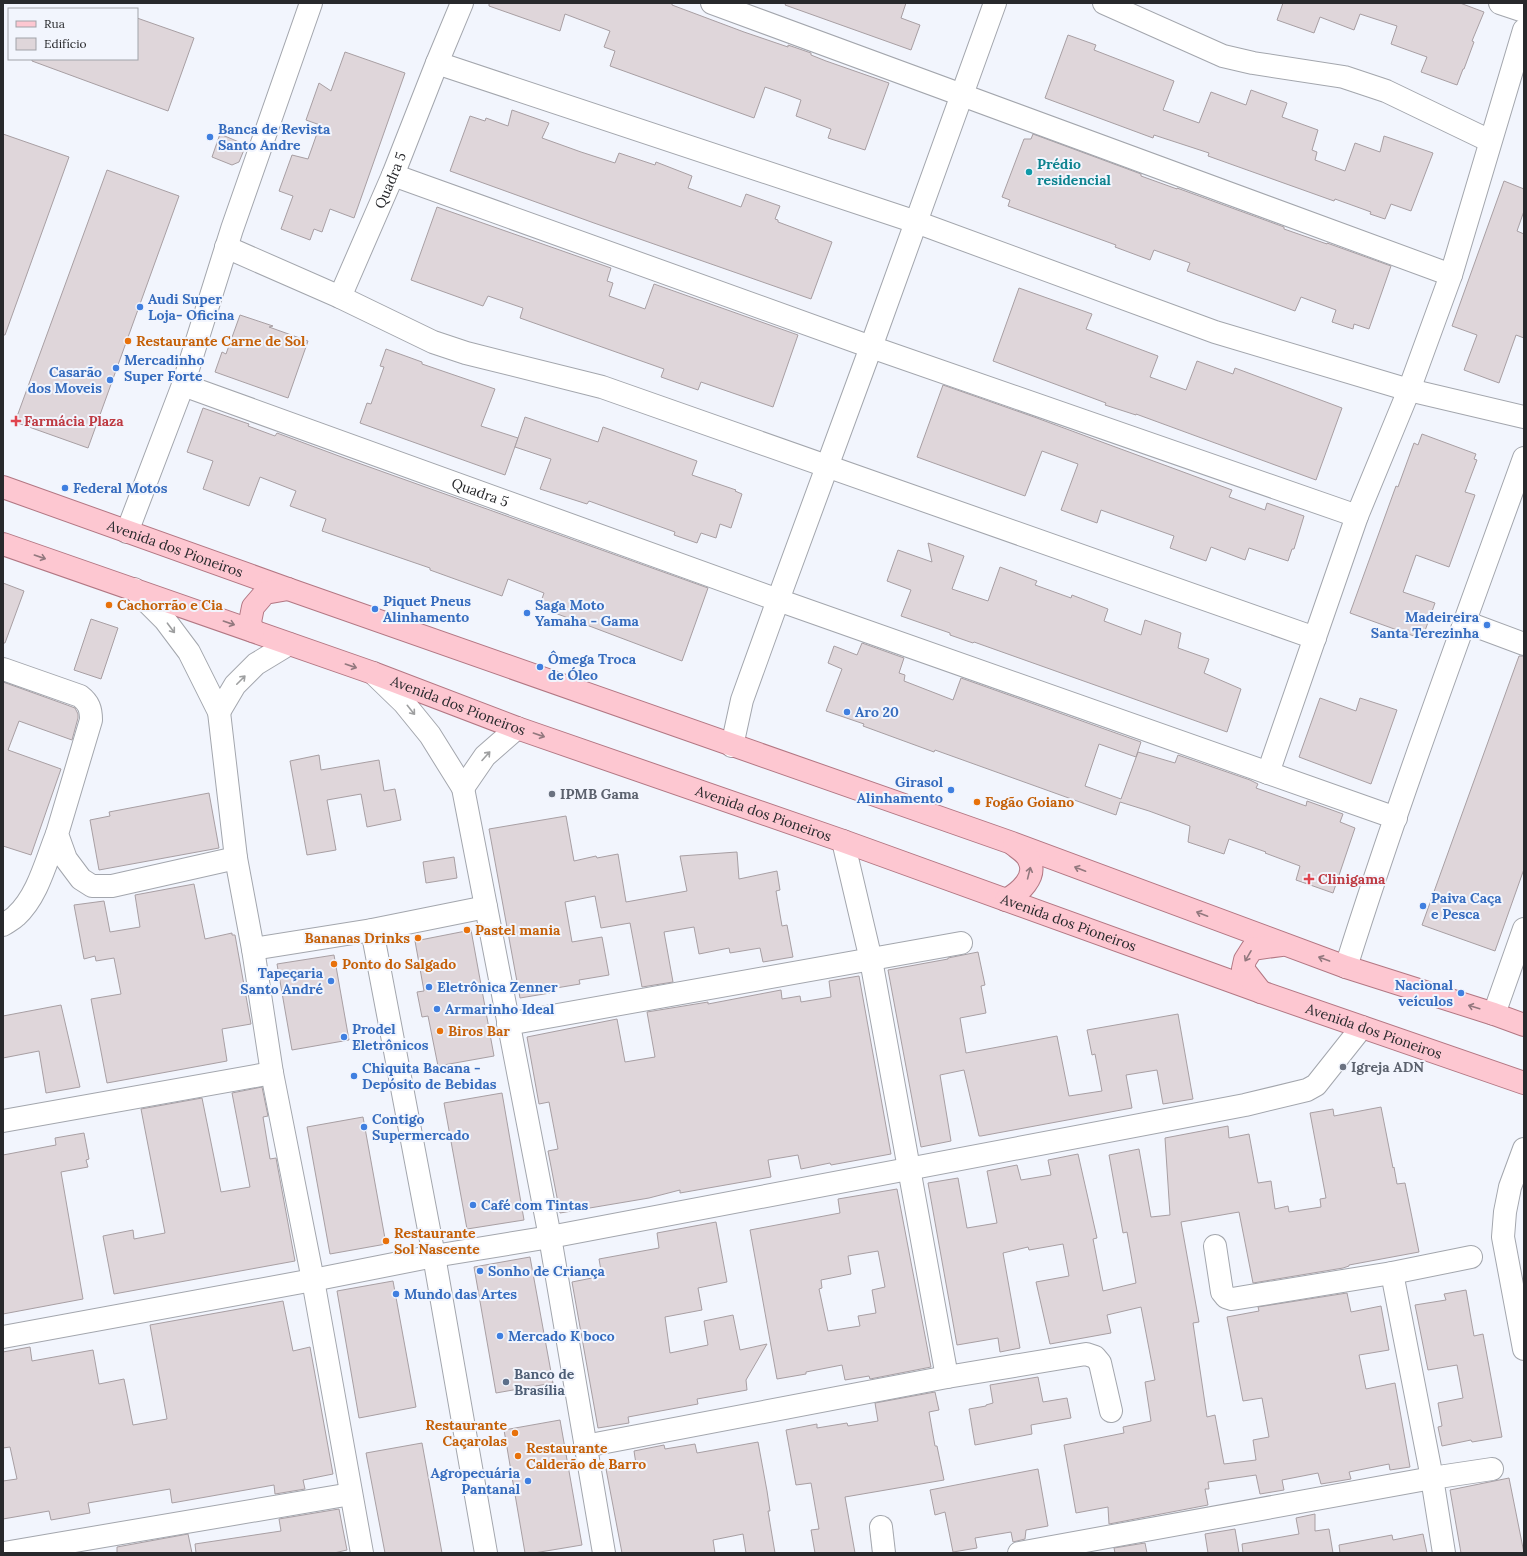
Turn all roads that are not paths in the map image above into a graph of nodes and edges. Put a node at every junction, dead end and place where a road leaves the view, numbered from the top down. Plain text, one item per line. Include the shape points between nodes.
1 (311, 3) edge
2 (462, 3) edge
3 (712, 3) edge
4 (995, 3) edge
5 (1104, 3) edge
6 (1500, 3) edge
7 (1524, 12) edge
8 (1524, 30) edge
9 (437, 63) junction
10 (961, 95) junction
11 (1490, 141) junction
12 (393, 175) junction
13 (916, 222) junction
14 (226, 247) junction
15 (1451, 275) junction
16 (340, 297) junction
17 (871, 347) junction
18 (182, 385) junction
19 (1409, 390) junction
20 (1524, 417) edge
21 (1524, 458) edge
22 (827, 467) junction
23 (3, 487) edge
24 (1357, 516) junction
25 (127, 532) junction
26 (3, 544) edge
27 (288, 589) junction
28 (134, 590) junction
29 (778, 600) junction
30 (1465, 622) junction
31 (253, 631) junction
32 (1315, 638) junction
33 (289, 644) junction
34 (1524, 644) edge
35 (3, 669) edge
36 (373, 673) junction
37 (219, 712) junction
38 (516, 728) junction
39 (732, 746) junction
40 (1268, 773) junction
41 (464, 788) junction
42 (1396, 818) junction
43 (57, 834) junction
44 (843, 841) junction
45 (1012, 843) junction
46 (236, 858) junction
47 (1006, 900) junction
48 (486, 907) junction
49 (3, 925) edge
50 (1524, 929) edge
51 (372, 930) junction
52 (961, 943) dead end
53 (1283, 945) junction
54 (253, 949) junction
55 (871, 960) junction
56 (1346, 967) junction
57 (1262, 992) junction
58 (1494, 1014) junction
59 (508, 1024) junction
60 (1524, 1025) edge
61 (1362, 1027) junction
62 (272, 1073) junction
63 (1524, 1082) edge
64 (3, 1121) edge
65 (1524, 1149) edge
66 (909, 1168) junction
67 (550, 1236) junction
68 (1215, 1246) dead end
69 (434, 1256) junction
70 (1471, 1258) dead end
71 (1392, 1273) junction
72 (313, 1280) junction
73 (3, 1337) edge
74 (1524, 1349) edge
75 (947, 1376) junction
76 (1111, 1411) dead end
77 (585, 1446) junction
78 (1492, 1469) dead end
79 (1432, 1478) junction
80 (351, 1494) junction
81 (880, 1527) dead end
82 (1065, 1549) edge
83 (4, 1553) edge
84 (362, 1553) edge
85 (486, 1553) edge
86 (604, 1553) edge
87 (884, 1553) edge
88 (1019, 1553) edge
89 (1444, 1553) edge

1 - 14 street
2 - 9 street, Quadra 5
3 - 10 street
4 - 10 street
5 - 11 street via 1223,56 1344,77 1386,90
6 - 7 street
8 - 11 street
9 - 12 street, Quadra 5
9 - 13 street
10 - 13 street
10 - 15 street
11 - 15 street
12 - 16 street, Quadra 5
12 - 17 street
13 - 17 street
13 - 19 street via 1215,332
14 - 16 street
14 - 18 street
15 - 19 street
16 - 22 street via 433,342 466,353 602,387
17 - 22 street
17 - 24 street
18 - 25 street
18 - 29 street, Quadra 5
19 - 20 street
19 - 24 street
21 - 30 street
22 - 29 street
22 - 32 street
23 - 25 main road, Avenida dos Pioneiros
24 - 32 street
25 - 27 main road, Avenida dos Pioneiros
26 -> 28 main road, Avenida dos Pioneiros
27 - 31 main road via 265,593 253,607 250,622
27 - 39 main road, Avenida dos Pioneiros
28 -> 31 main road, Avenida dos Pioneiros
28 -> 37 street via 165,620 189,652
29 - 39 street via 742,700
29 - 40 street, Quadra 5
30 - 34 street
30 - 42 street
31 - 33 main road, Avenida dos Pioneiros
32 - 40 street
33 -> 36 main road, Avenida dos Pioneiros
37 -> 33 street via 235,685 256,664
35 - 43 street via 80,696 87,701 91,710 91,720
36 - 38 main road, Avenida dos Pioneiros
36 -> 41 street via 404,702 430,735
37 - 46 street
41 -> 38 street via 485,756
38 -> 44 main road, Avenida dos Pioneiros
39 - 45 main road, Avenida dos Pioneiros
40 - 42 street, Quadra 5
41 - 48 street
42 - 56 street
43 - 46 street via 66,859 81,879 92,886 112,886
43 - 49 street via 26,905
44 - 47 main road, Avenida dos Pioneiros
44 - 55 street
47 -> 45 main road via 1024,888 1031,872 1029,859
53 -> 45 main road, Avenida dos Pioneiros
46 - 54 street
47 - 57 main road, Avenida dos Pioneiros
48 - 51 street
48 - 59 street
50 - 58 street
51 - 54 street
51 - 69 street
52 - 55 street
56 -> 53 main road, Avenida dos Pioneiros
53 -> 57 main road via 1252,949 1245,960 1243,969
54 - 62 street
55 - 59 street
55 - 66 street
58 -> 56 main road, Avenida dos Pioneiros
57 - 61 main road, Avenida dos Pioneiros
58 - 60 main road, Avenida dos Pioneiros
59 - 67 street
61 - 63 main road, Avenida dos Pioneiros
61 - 66 street via 1316,1085 1307,1090 1245,1105
62 - 64 street
62 - 72 street
65 - 74 street via 1510,1187 1503,1237
66 - 67 street
66 - 75 street
67 - 69 street
67 - 77 street
68 - 71 street via 1222,1292 1232,1299
69 - 72 street
69 - 85 street
70 - 71 street
71 - 79 street
72 - 73 street
72 - 80 street
75 - 76 street via 1086,1354 1095,1357 1100,1363
75 - 77 street
77 - 86 street
78 - 79 street
79 - 82 street
79 - 89 street
80 - 83 street
80 - 84 street
81 - 87 street
82 - 88 street

